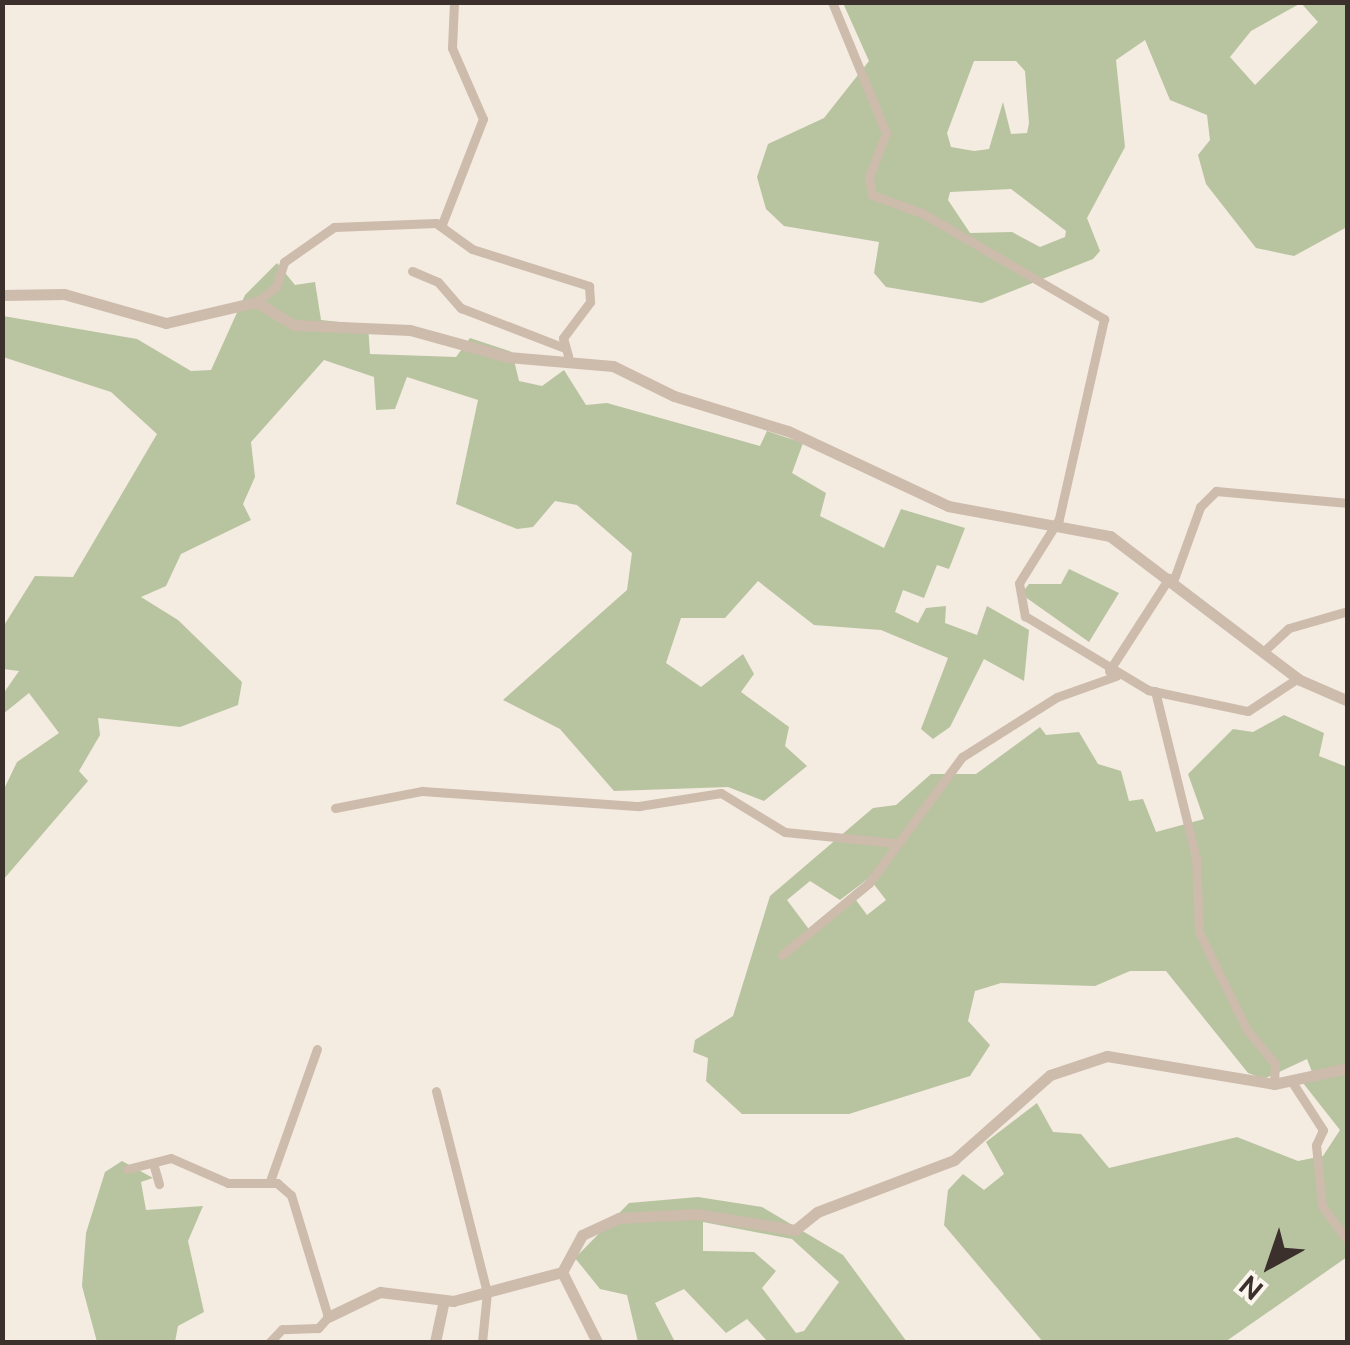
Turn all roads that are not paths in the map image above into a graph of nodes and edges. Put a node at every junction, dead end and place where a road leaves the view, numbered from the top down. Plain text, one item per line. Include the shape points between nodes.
1 (454, 2) edge
2 (832, 2) edge
3 (442, 224) junction
4 (412, 270) dead end
5 (2, 295) edge
6 (256, 302) junction
7 (565, 351) junction
8 (1348, 503) edge
9 (1054, 525) junction
10 (1172, 578) junction
11 (1348, 611) edge
12 (1263, 652) junction
13 (1112, 673) junction
14 (1298, 678) junction
15 (1155, 691) junction
16 (1348, 701) edge
17 (335, 808) dead end
18 (896, 844) junction
19 (782, 955) dead end
20 (318, 1049) dead end
21 (1348, 1068) edge
22 (1292, 1082) junction
23 (1274, 1084) junction
24 (436, 1091) dead end
25 (153, 1162) junction
26 (127, 1168) dead end
27 (270, 1181) junction
28 (158, 1184) dead end
29 (1348, 1241) edge
30 (562, 1272) junction
31 (487, 1292) junction
32 (444, 1300) junction
33 (328, 1317) junction
34 (270, 1342) edge
35 (436, 1342) edge
36 (482, 1342) edge
37 (596, 1342) edge

1 - 3 street via 452,48 483,130
2 - 9 street via 886,133 869,177 872,196 922,213 1104,319
3 - 6 street via 334,227 284,262 276,287
3 - 7 street via 472,250 589,286 590,302
4 - 7 street via 438,282 461,308
5 - 6 street via 64,294 166,323
6 - 7 street via 294,324 339,332 410,330 508,357
7 - 9 street via 788,431 948,506
8 - 10 street via 1216,491 1200,507
9 - 10 street via 1110,536
9 - 13 street via 1019,583 1019,605
10 - 12 street
10 - 13 street
11 - 12 street via 1290,628
12 - 14 street
13 - 15 street
13 - 18 street via 974,746
14 - 15 street via 1258,710
14 - 16 street
15 - 23 street via 1196,858 1199,932 1246,1030 1275,1064
17 - 18 street via 422,792 639,806 720,794 785,832
18 - 19 street via 868,883
20 - 27 street
21 - 22 street
22 - 23 street
22 - 29 street via 1323,1130 1316,1145 1322,1206
23 - 30 street via 1108,1056 1050,1075 954,1160 817,1212 795,1230 696,1214 619,1218 582,1235
24 - 31 street
25 - 26 street
25 - 27 street via 188,1162 228,1183
25 - 28 street
27 - 33 street via 300,1214
30 - 31 street
30 - 37 street
31 - 32 street
31 - 36 street
32 - 33 street via 380,1292
32 - 35 street
33 - 34 street via 318,1328 282,1329

